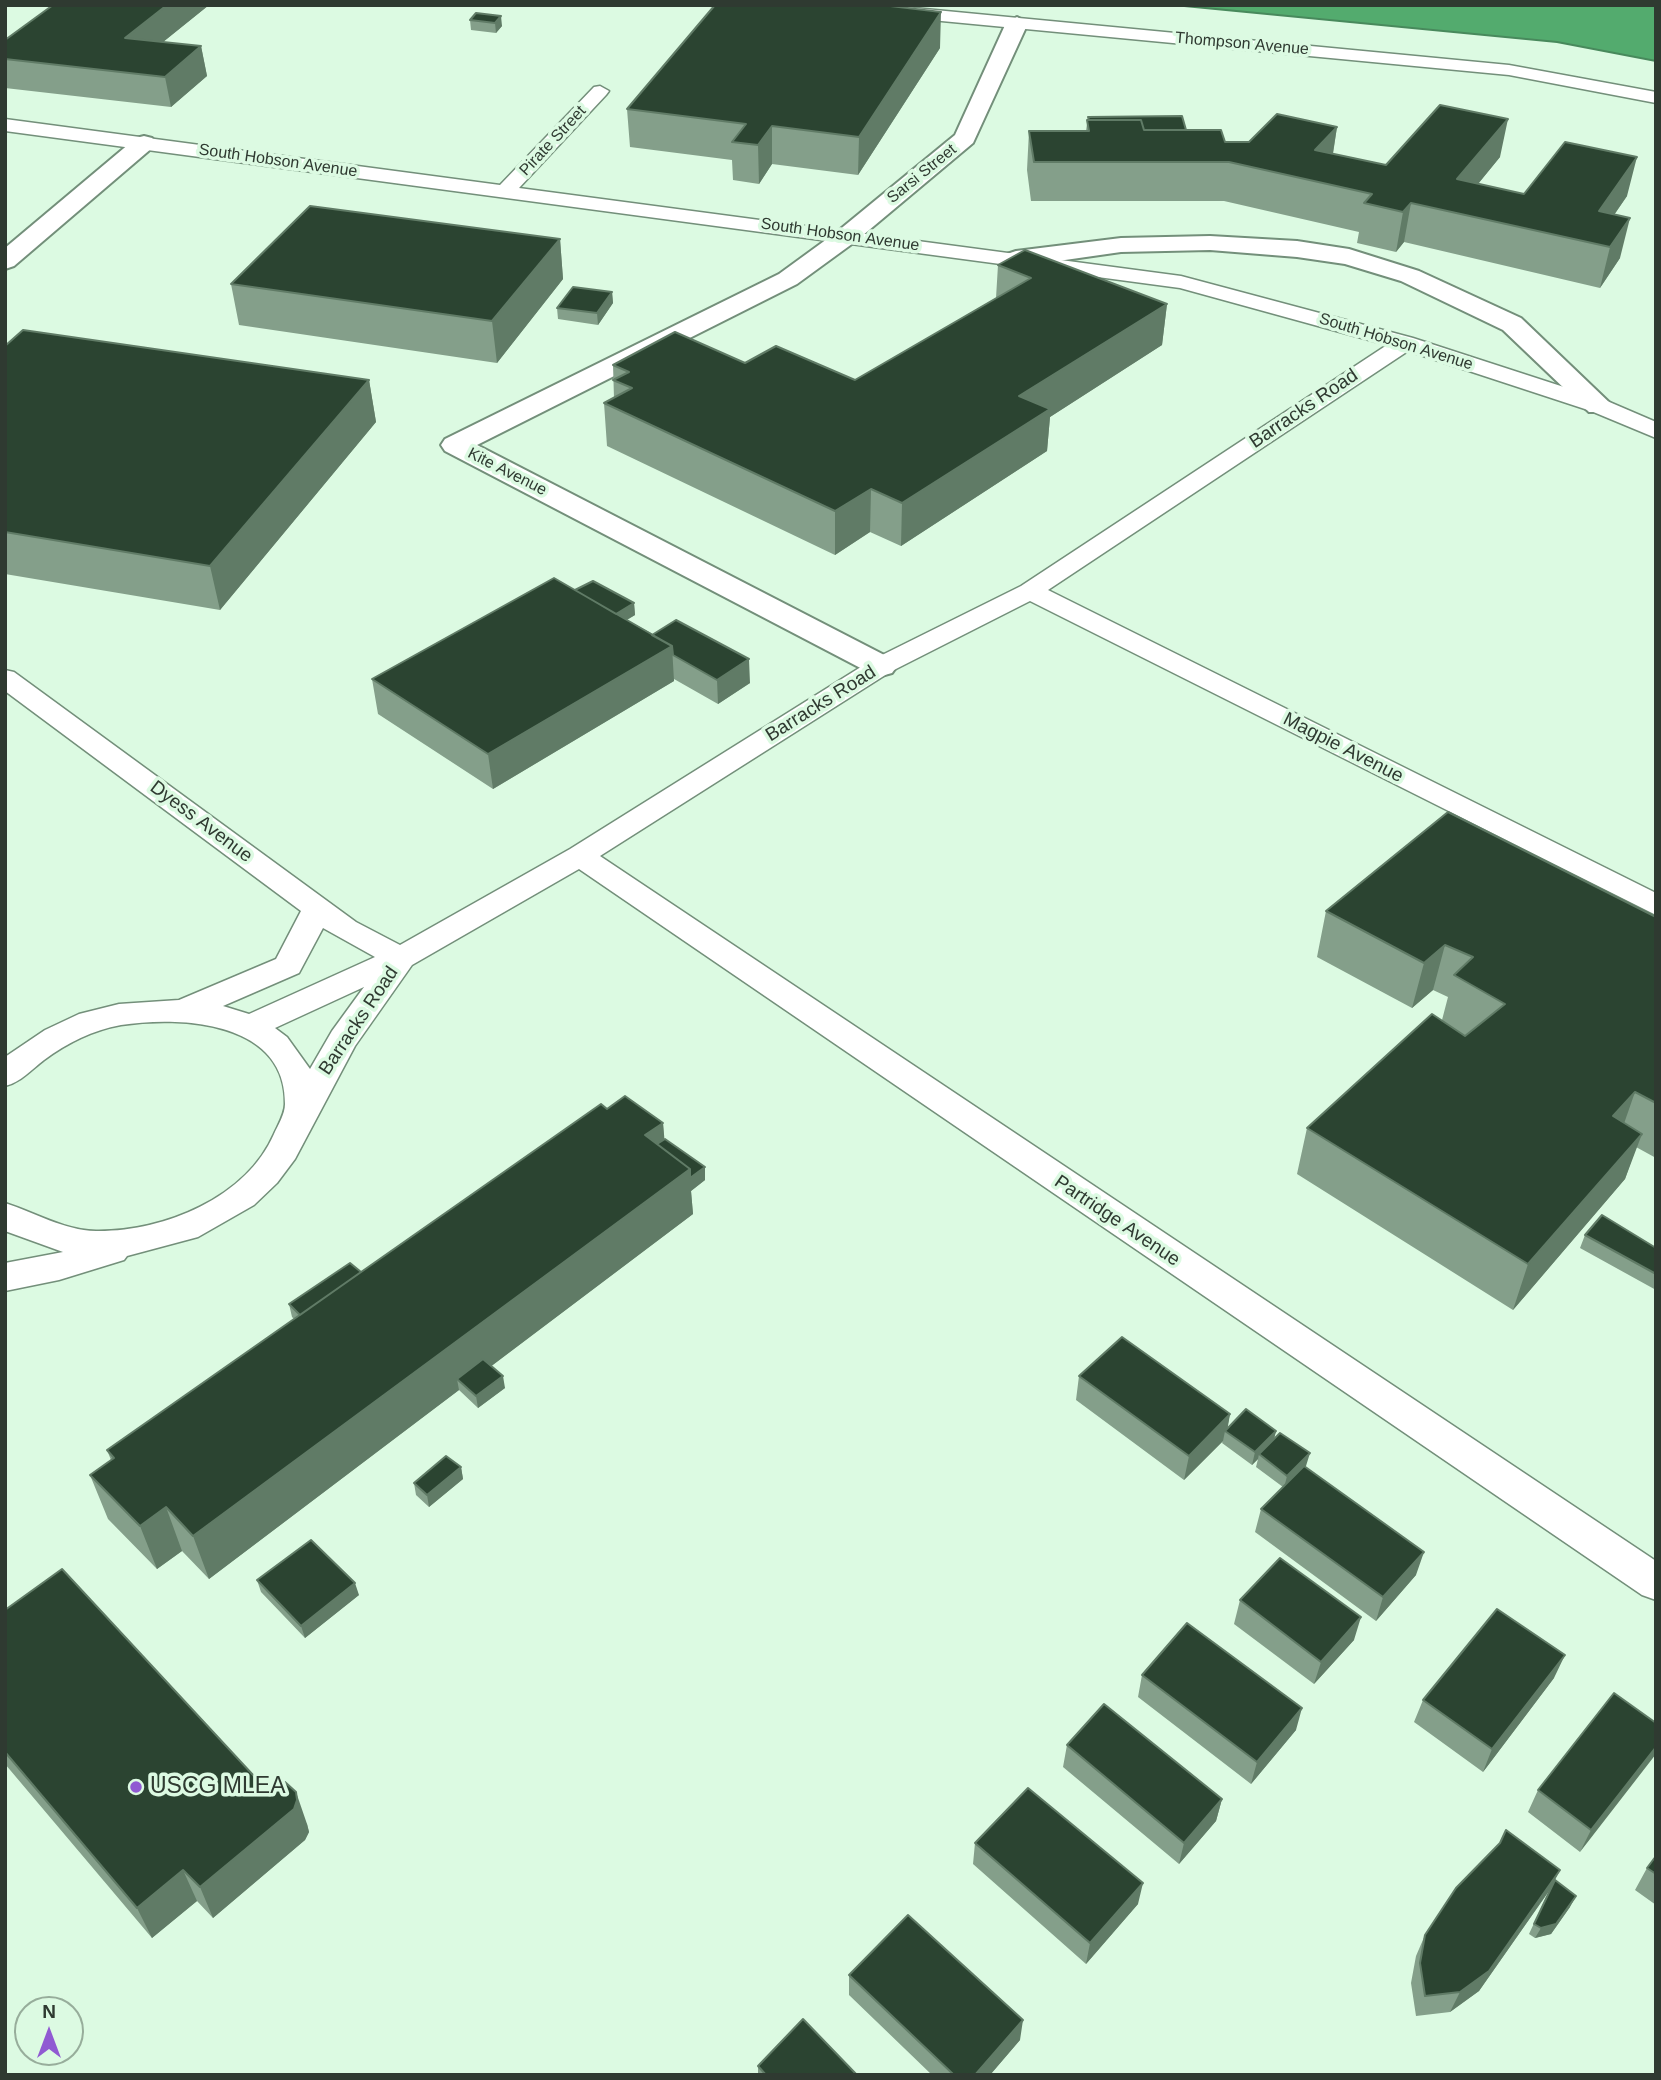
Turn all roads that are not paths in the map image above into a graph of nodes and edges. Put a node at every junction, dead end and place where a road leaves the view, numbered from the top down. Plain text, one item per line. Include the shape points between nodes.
1 (826, 5) edge
2 (1017, 23) junction
3 (600, 91) dead end
4 (1656, 98) edge
5 (5, 125) edge
6 (144, 143) junction
7 (505, 191) junction
8 (847, 236) junction
9 (1016, 259) junction
10 (5, 261) edge
11 (1405, 343) junction
12 (1599, 406) junction
13 (1656, 431) edge
14 (1030, 591) junction
15 (881, 666) junction
16 (5, 678) edge
17 (580, 856) junction
18 (1656, 905) edge
19 (318, 908) junction
20 (401, 958) junction
21 (187, 1009) junction
22 (249, 1027) junction
23 (5, 1075) edge
24 (295, 1123) junction
25 (5, 1216) edge
26 (156, 1237) junction
27 (5, 1277) edge
28 (1656, 1583) edge

1 - 2 lane, Thompson Avenue
2 - 4 lane, Thompson Avenue via 1509,70
2 - 8 street, Sarsi Street via 965,138
3 - 7 lane, Pirate Street
5 - 6 lane, South Hobson Avenue
6 - 7 lane, South Hobson Avenue
6 - 10 street
7 - 8 lane, South Hobson Avenue
8 - 9 lane, South Hobson Avenue
8 - 15 street, Kite Avenue via 788,279 455,445
9 - 11 lane, South Hobson Avenue via 1181,282
9 - 12 street via 1121,245 1210,243 1349,257 1410,276 1512,324
11 - 12 lane, South Hobson Avenue
11 - 14 lane, Barracks Road
12 - 13 lane, South Hobson Avenue
14 - 15 lane, Barracks Road
14 - 18 lane, Magpie Avenue
15 - 17 lane, Barracks Road
16 - 19 lane, Dyess Avenue
17 - 20 lane, Barracks Road
17 - 28 lane, Partridge Avenue
19 - 20 lane, Dyess Avenue via 345,929
19 - 21 lane via 288,966
20 - 22 lane
20 - 24 lane, Barracks Road via 343,1039
21 - 22 lane via 231,1018
21 - 23 lane via 138,1010 89,1022 43,1044
22 - 24 lane via 267,1036 292,1067 301,1104
24 - 26 lane via 289,1145 259,1184 213,1216
25 - 26 lane via 42,1236 97,1244
26 - 27 lane via 59,1267

